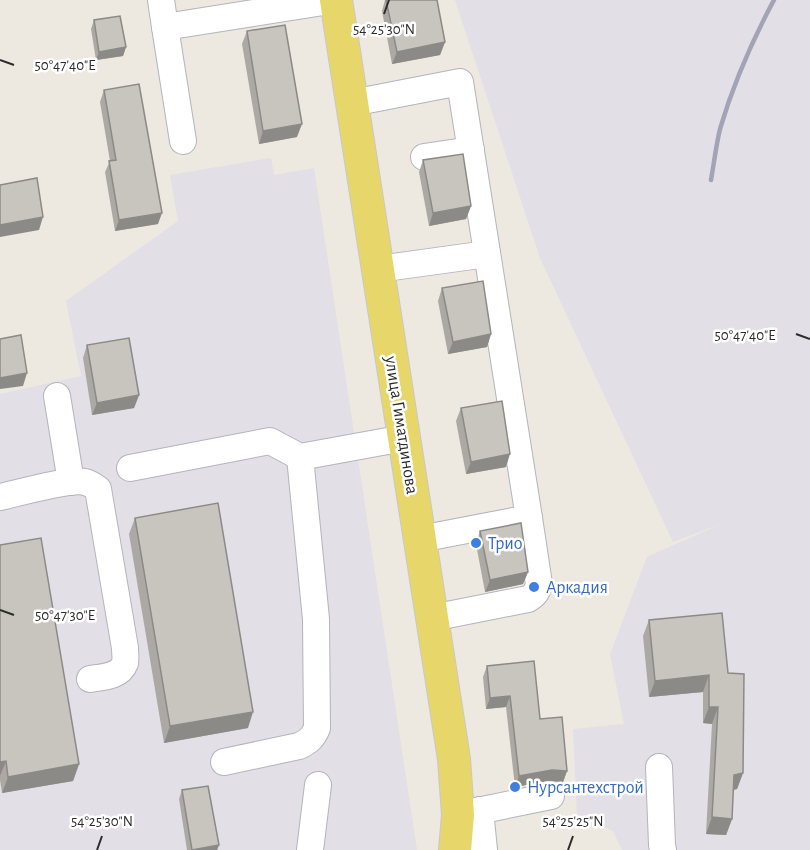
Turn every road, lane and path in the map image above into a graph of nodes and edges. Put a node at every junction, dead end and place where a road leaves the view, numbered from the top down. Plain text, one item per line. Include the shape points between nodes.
1 (161, 0) edge
2 (336, 0) edge
3 (165, 27) junction
4 (352, 102) junction
5 (183, 141) dead end
6 (471, 150) junction
7 (424, 157) edge
8 (487, 254) junction
9 (378, 269) junction
10 (57, 396) dead end
11 (404, 438) junction
12 (300, 457) junction
13 (130, 468) dead end
14 (71, 482) junction
15 (0, 496) edge
16 (529, 518) junction
17 (420, 539) junction
18 (432, 618) junction
19 (90, 679) dead end
20 (225, 762) dead end
21 (659, 767) dead end
22 (318, 785) dead end
23 (551, 796) dead end
24 (469, 813) junction
25 (310, 850) edge
26 (455, 850) edge
27 (484, 850) edge
28 (663, 850) edge

1 - 3 lane
2 - 3 lane
2 - 4 main road, улица Гиматдинова
3 - 5 lane
4 - 6 lane via 460,81
4 - 9 main road, улица Гиматдинова
6 - 7 lane
6 - 8 lane
8 - 9 lane
8 - 16 lane
9 - 11 main road, улица Гиматдинова
10 - 14 lane
11 - 12 lane
11 - 17 main road, улица Гиматдинова
12 - 13 lane via 270,441
12 - 20 lane via 316,619 317,728 308,742 299,746
14 - 15 lane
14 - 19 lane via 84,481 98,489 125,648 121,670
16 - 17 lane
16 - 18 lane via 539,584 534,595
17 - 18 main road, улица Гиматдинова
18 - 24 main road, улица Гиматдинова via 454,759
21 - 28 lane
22 - 25 lane
23 - 24 lane
24 - 26 main road, улица Гиматдинова
24 - 27 lane

